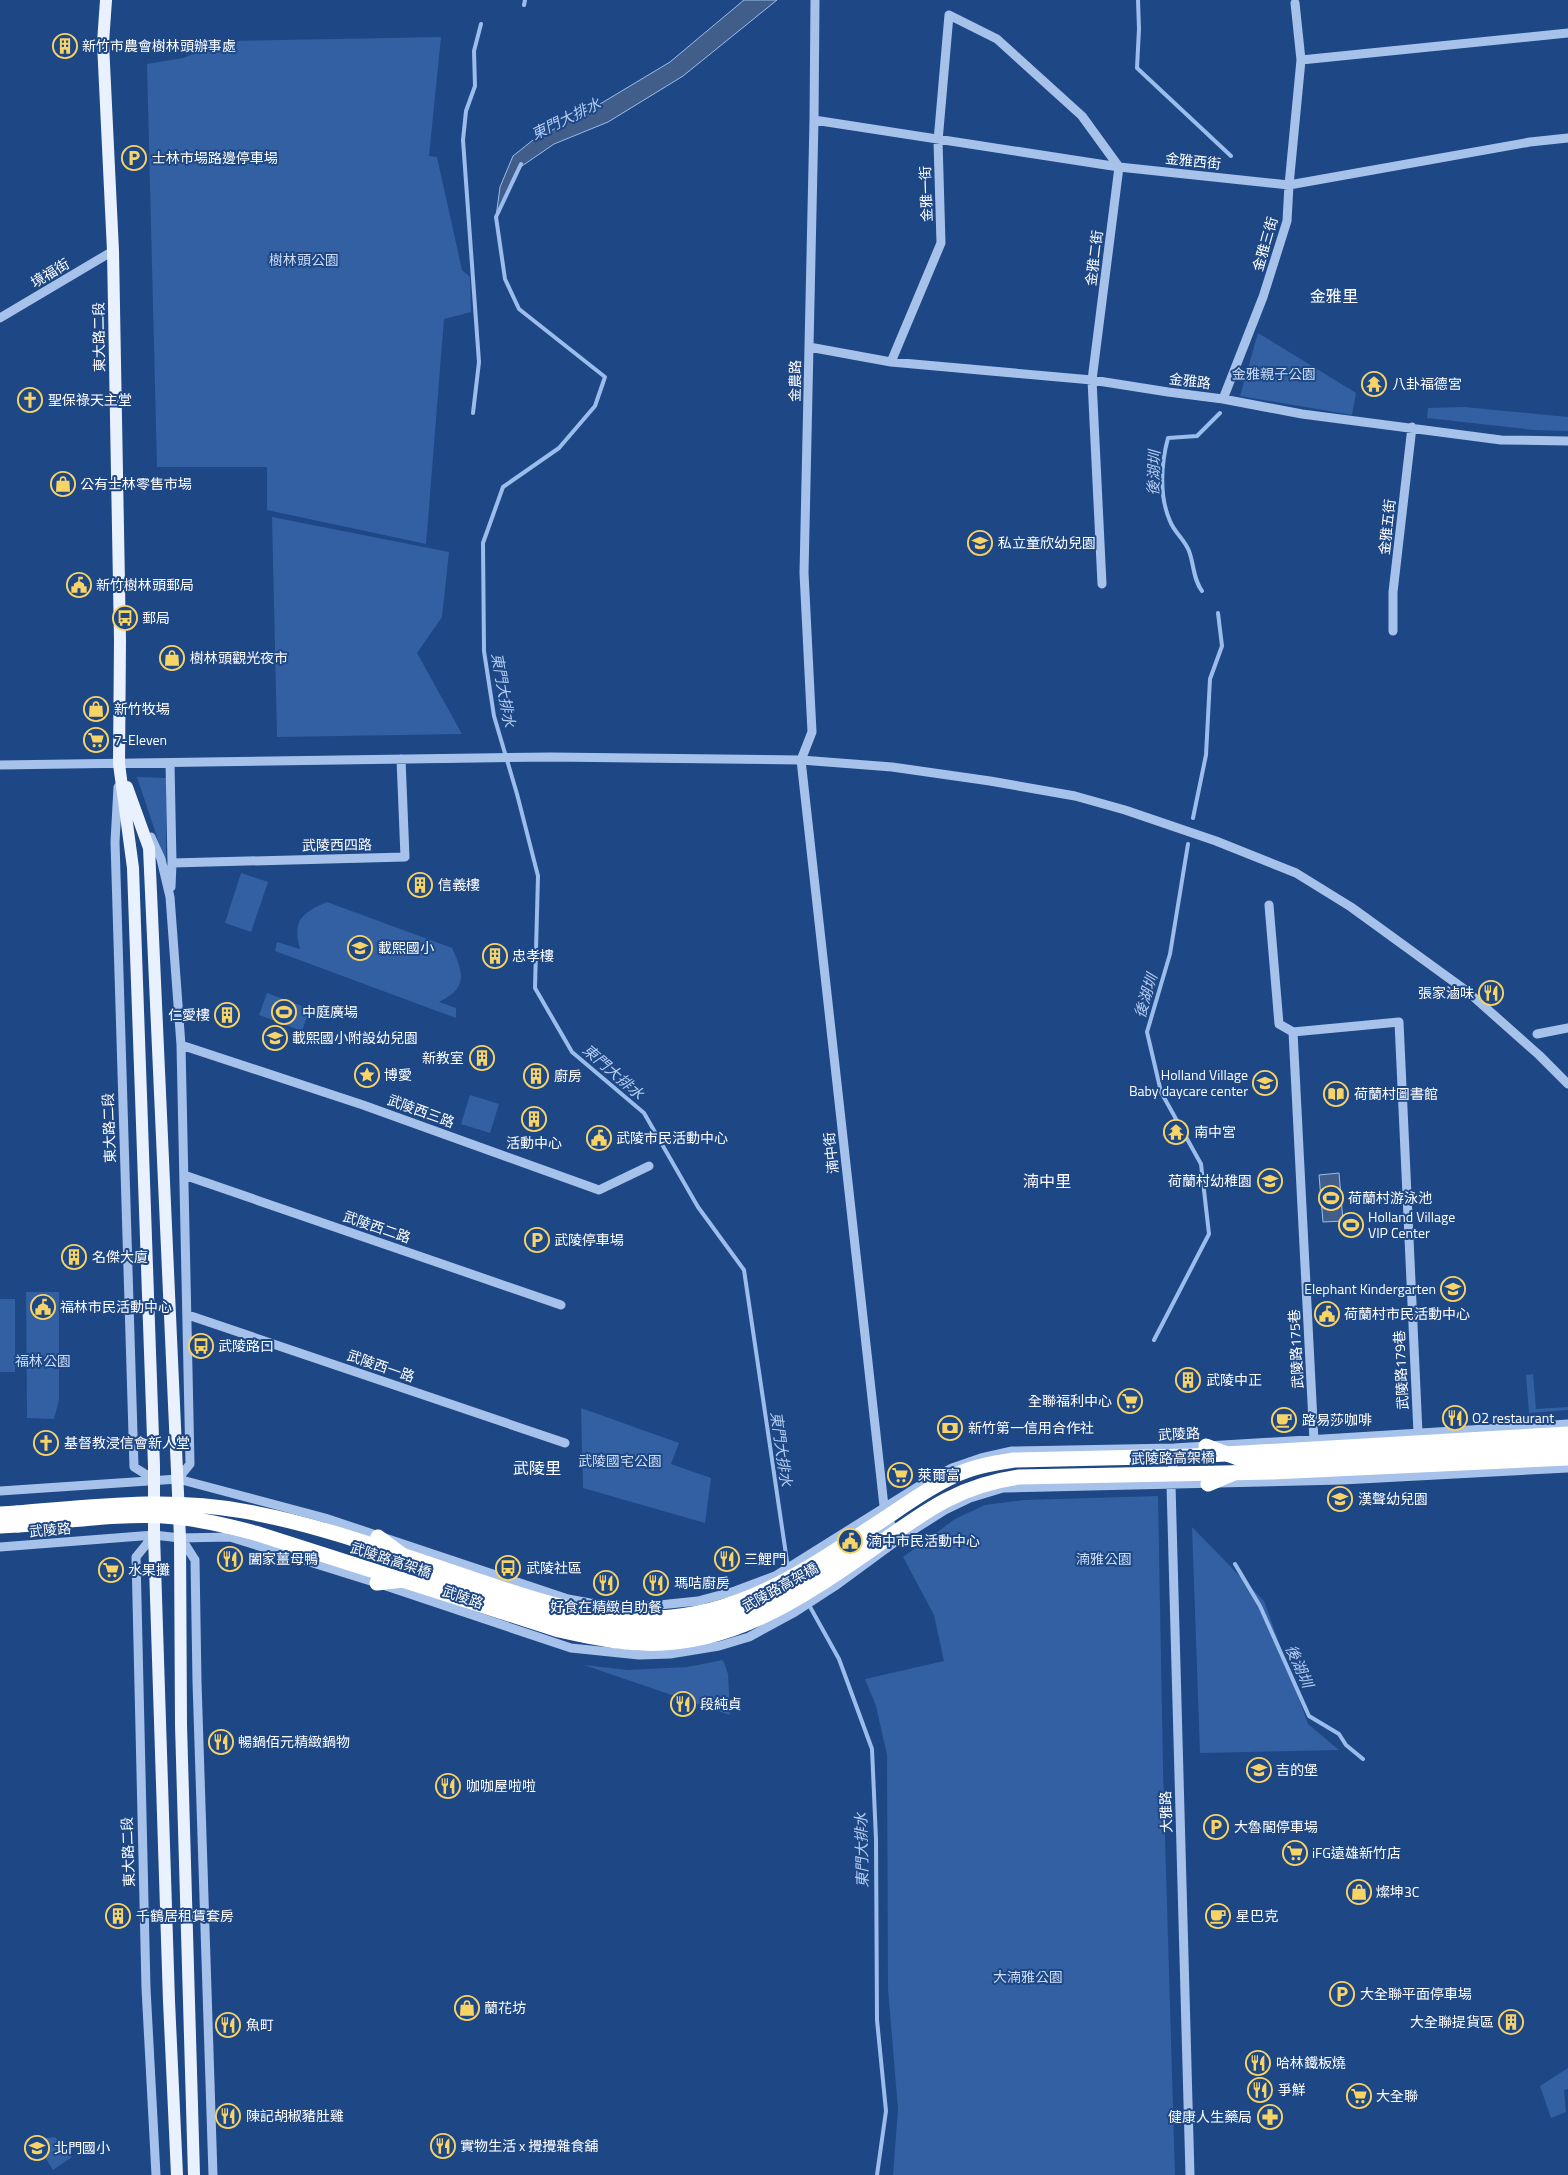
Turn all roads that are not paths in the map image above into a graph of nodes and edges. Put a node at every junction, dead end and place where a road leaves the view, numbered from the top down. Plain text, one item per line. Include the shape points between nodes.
1 (106, 0) edge
2 (815, 0) edge
3 (1295, 3) dead end
4 (1568, 33) edge
5 (1301, 60) junction
6 (814, 120) junction
7 (1568, 138) edge
8 (938, 141) junction
9 (1119, 167) junction
10 (1289, 185) junction
11 (114, 251) junction
12 (0, 318) edge
13 (809, 346) junction
14 (891, 362) junction
15 (1092, 380) junction
16 (1223, 399) junction
17 (1412, 427) junction
18 (1568, 441) edge
19 (1102, 584) dead end
20 (1393, 631) dead end
21 (401, 760) junction
22 (801, 760) junction
23 (170, 763) junction
24 (119, 764) junction
25 (0, 765) edge
26 (172, 863) junction
27 (170, 897) junction
28 (1269, 905) dead end
29 (1568, 1028) edge
30 (1293, 1032) junction
31 (1537, 1034) dead end
32 (181, 1045) junction
33 (1568, 1084) edge
34 (648, 1166) dead end
35 (184, 1175) junction
36 (561, 1305) dead end
37 (188, 1315) junction
38 (1568, 1424) edge
39 (1418, 1433) junction
40 (1314, 1441) junction
41 (565, 1443) dead end
42 (1206, 1446) junction
43 (1567, 1446) edge
44 (1174, 1448) junction
45 (1270, 1462) junction
46 (1568, 1468) edge
47 (178, 1479) junction
48 (155, 1480) junction
49 (1208, 1484) junction
50 (1171, 1485) junction
51 (0, 1491) edge
52 (909, 1502) junction
53 (884, 1506) junction
54 (0, 1514) edge
55 (917, 1516) junction
56 (17, 1519) junction
57 (891, 1525) junction
58 (0, 1526) edge
59 (154, 1535) junction
60 (378, 1537) junction
61 (180, 1538) junction
62 (900, 1539) junction
63 (861, 1544) junction
64 (0, 1547) edge
65 (432, 1576) junction
66 (377, 1583) junction
67 (743, 1588) junction
68 (758, 1627) junction
69 (749, 1637) junction
70 (156, 2175) edge
71 (177, 2175) edge
72 (194, 2175) edge
73 (213, 2175) edge
74 (1190, 2175) edge

1 - 11 main road, 東大路二段 via 103,43
2 - 6 street, 金農路
3 - 5 street, 金雅三街
4 - 5 street
5 - 10 street, 金雅三街
6 - 8 street, 金雅西街
6 - 13 street, 金農路
7 - 10 street, 金雅西街
8 - 9 street, 金雅西街
8 - 9 street, 金雅一街 via 949,15 1004,45 1082,116
8 - 14 street, 金雅一街 via 941,243
9 - 10 street, 金雅西街
9 - 15 street, 金雅二街
10 - 16 street, 金雅三街 via 1287,221 1263,297
11 - 12 street, 境福街
11 - 24 main road, 東大路二段
13 - 14 street, 金雅路
13 - 22 street, 金農路 via 804,573 812,732
14 - 15 street, 金雅路
15 - 16 street, 金雅路
15 - 19 street, 金雅二街
16 - 17 street, 金雅路 via 1302,414
17 - 18 street, 金雅路 via 1501,440
17 - 20 street, 金雅五街 via 1394,592
21 - 22 street via 532,757
21 - 23 street
21 - 26 street, 武陵西四路 via 406,857
22 - 33 street via 902,769 1075,796 1216,841 1296,873 1352,907 1468,992
22 - 53 street, 湳中街
23 - 24 street
23 - 26 street, 東大路二段
24 - 25 street
24 - 27 street, 東大路二段 via 160,859
24 - 47 main road, 東大路二段 via 149,848
24 - 48 main road, 東大路二段 via 133,868
24 - 48 street, 東大路二段 via 115,842 134,1467
26 - 27 street, 東大路二段
27 - 32 street, 東大路二段
28 - 30 street via 1279,1024
29 - 31 street
30 - 39 street, 武陵路179巷 via 1399,1022
30 - 40 street, 武陵路175巷
32 - 34 street, 武陵西三路 via 363,1105 599,1190
32 - 35 street, 東大路二段
35 - 36 street, 武陵西二路
35 - 37 street, 東大路二段
37 - 41 street, 武陵西一路
37 - 47 street, 東大路二段 via 190,1464
38 - 39 street, 武陵路
39 - 40 street, 武陵路
40 - 42 street, 武陵路
42 - 44 street, 武陵路
42 - 45 highway via 1242,1460
43 - 45 highway
43 - 52 highway, 武陵路高架橋, bridge via 1014,1460 958,1474
43 - 55 highway, 武陵路高架橋, bridge via 1263,1472 1019,1478 992,1481 967,1489
44 - 50 street, 大雅路
44 - 53 street, 武陵路 via 1012,1452 980,1458 952,1468
45 - 49 highway via 1248,1467
46 - 49 street
47 - 48 street
47 - 60 street via 325,1518
47 - 61 main road, 東大路二段
48 - 51 street
48 - 59 main road, 東大路二段
49 - 50 street
50 - 62 street via 1003,1488 944,1510
50 - 74 street, 大雅路
52 - 56 highway, 武陵路高架橋, bridge via 763,1593 691,1615 656,1618 615,1617 575,1611 364,1543 244,1511 162,1502
52 - 63 highway, bridge
53 - 57 street, 湳中街
53 - 67 street, 武陵路 via 775,1576
54 - 56 highway, 武陵路高架橋
55 - 56 highway, 武陵路高架橋, bridge via 790,1604 750,1624 686,1641 657,1643 601,1639 559,1630 213,1522 146,1516
55 - 63 highway, bridge
56 - 58 highway, 武陵路高架橋
57 - 62 street, 湳中街
57 - 68 street via 785,1595
59 - 61 street, 武陵路
59 - 64 street, 武陵路
59 - 70 street, 東大路二段 via 136,1557 146,1988
59 - 71 main road, 東大路二段
60 - 65 highway
60 - 67 street via 590,1604 665,1606 698,1601
61 - 66 street, 武陵路 via 230,1537
61 - 72 main road, 東大路二段 via 181,1725
61 - 73 street via 195,1560 196,1682
62 - 69 street, 武陵路 via 795,1612
63 - 65 highway, bridge via 780,1598 757,1609 702,1625 672,1629 608,1629 567,1621
65 - 66 highway
66 - 69 street, 武陵路 via 571,1648 595,1652 670,1654
67 - 68 street
68 - 69 street

